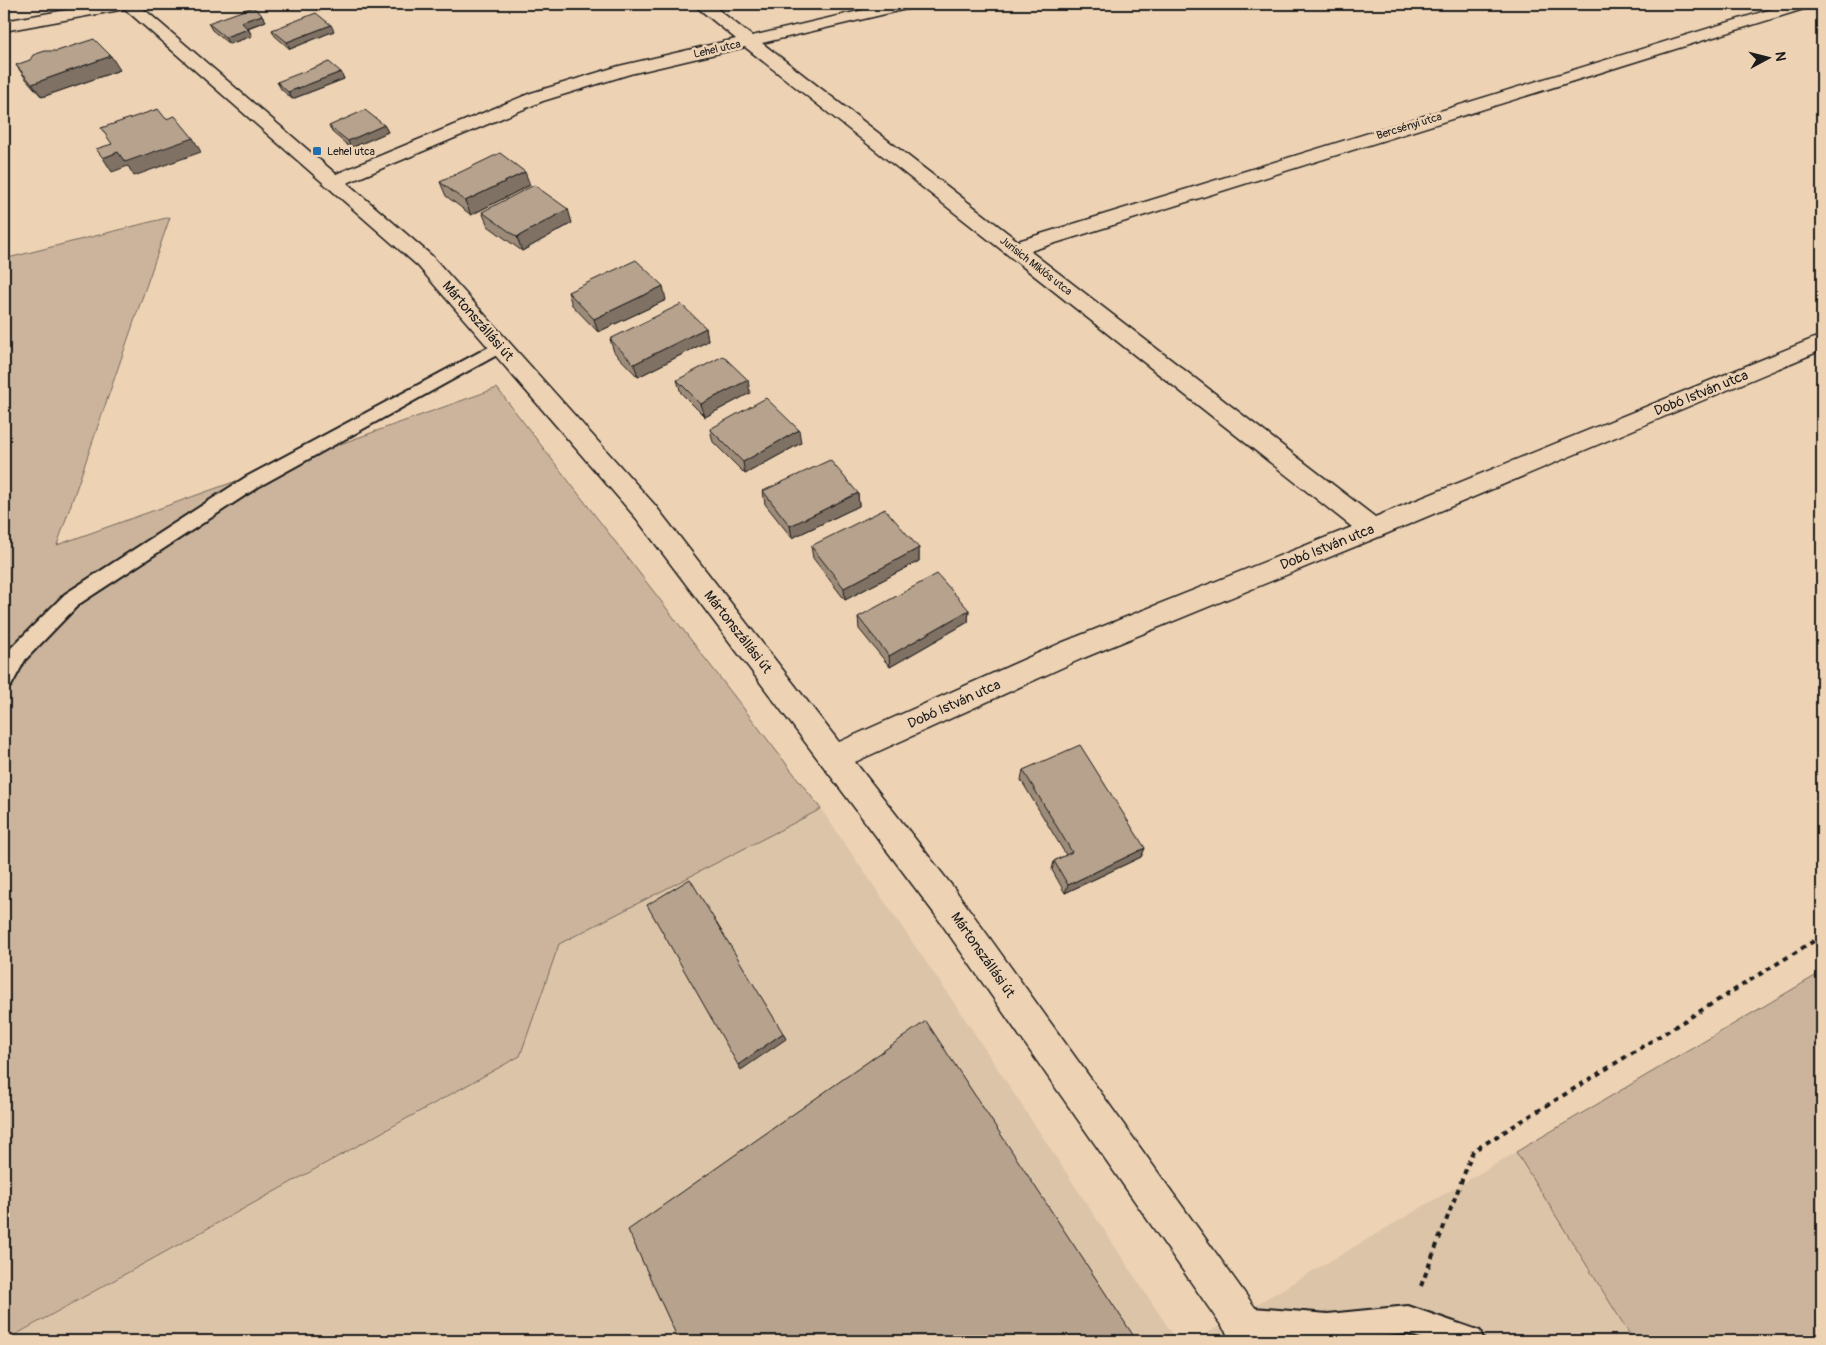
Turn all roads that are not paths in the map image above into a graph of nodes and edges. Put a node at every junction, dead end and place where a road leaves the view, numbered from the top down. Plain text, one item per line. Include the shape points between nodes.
1 (128, 4) edge
2 (701, 4) edge
3 (909, 4) edge
4 (1804, 4) edge
5 (4, 26) edge
6 (748, 41) junction
7 (334, 182) junction
8 (1014, 249) junction
9 (1822, 342) edge
10 (500, 346) junction
11 (1372, 529) junction
12 (4, 680) edge
13 (834, 758) junction
14 (1248, 1331) edge
15 (1470, 1341) edge

1 - 5 street
1 - 7 street, Mártonszállási út
2 - 6 street, Jurisich Miklós utca
3 - 6 street, Lehel utca
4 - 8 street, Bercsényi utca
6 - 7 street, Lehel utca via 625,70 537,97
6 - 8 street, Jurisich Miklós utca
7 - 10 street, Mártonszállási út via 425,261
8 - 11 street, Jurisich Miklós utca
9 - 11 street, Dobó István utca
10 - 12 lane via 252,482 72,600 18,654
10 - 13 street, Mártonszállási út via 645,511
11 - 13 street, Dobó István utca via 1071,651
13 - 14 street, Mártonszállási út via 945,902
14 - 15 lane via 1408,1320

